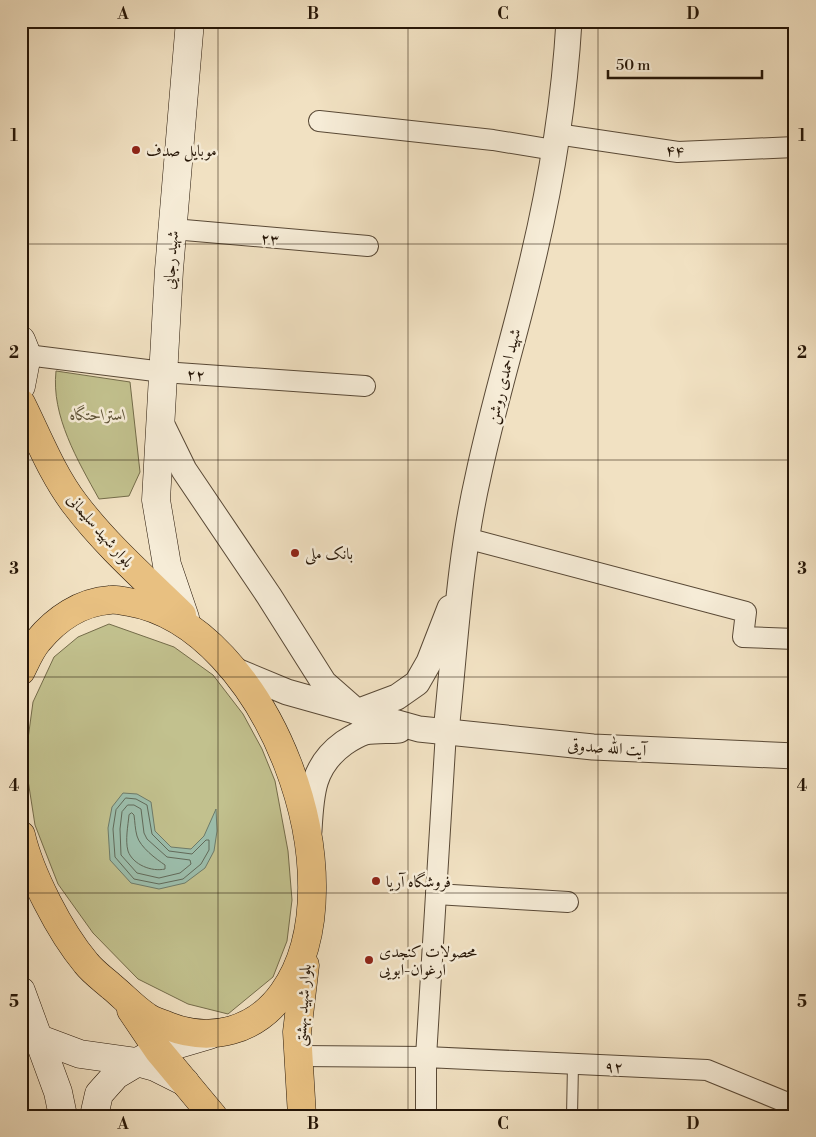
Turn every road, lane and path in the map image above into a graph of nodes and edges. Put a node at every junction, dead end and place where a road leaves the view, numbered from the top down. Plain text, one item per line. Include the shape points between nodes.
1 (190, 21) edge
2 (569, 21) edge
3 (319, 122) dead end
4 (555, 142) junction
5 (795, 148) edge
6 (173, 229) junction
7 (368, 246) dead end
8 (24, 348) edge
9 (163, 372) junction
10 (21, 386) edge
11 (365, 386) dead end
12 (21, 403) edge
13 (160, 421) junction
14 (466, 538) junction
15 (462, 579) junction
16 (185, 618) junction
17 (205, 639) junction
18 (795, 639) edge
19 (234, 670) junction
20 (21, 671) edge
21 (357, 712) junction
22 (419, 729) junction
23 (446, 732) junction
24 (795, 756) edge
25 (308, 837) junction
26 (22, 842) edge
27 (436, 894) junction
28 (568, 902) dead end
29 (309, 925) junction
30 (21, 990) edge
31 (122, 996) junction
32 (209, 1035) junction
33 (40, 1039) junction
34 (148, 1056) junction
35 (298, 1056) junction
36 (426, 1057) junction
37 (573, 1064) junction
38 (795, 1106) edge
39 (302, 1112) edge
40 (63, 1116) edge
41 (94, 1116) edge
42 (213, 1116) edge
43 (426, 1116) edge
44 (572, 1116) edge

1 - 6 main road, شهید رجایی
2 - 4 street, شهید احمدی روشن
3 - 4 street, ۴۴ via 492,140
4 - 5 street, ۴۴ via 678,152
4 - 14 street, شهید احمدی روشن via 528,277
6 - 7 street, ۲۳
6 - 9 main road, شهید رجایی
8 - 9 street, ۲۲
8 - 10 main road
9 - 11 street, ۲۲
9 - 13 main road, شهید رجایی
12 - 16 main road, بلوار شهید سلیمانی via 54,472 75,504 102,537
13 - 16 main road, شهید رجایی via 156,500 167,565
13 - 21 street via 184,470 324,683
14 - 15 street, شهید احمدی روشن
14 - 18 street via 746,612 744,637
15 - 21 street via 429,662 417,683 397,697
15 - 23 street, شهید احمدی روشن
16 - 17 main road, بلوار شهید سلیمانی
17 - 19 main road
17 - 20 main road via 174,617 142,605 111,600 83,605 59,620 36,642
19 - 21 street via 287,692
19 - 25 main road via 261,707 281,748 298,793
21 - 22 street
22 - 23 street, آیت الله صدوقی
22 - 25 street via 364,732 330,753 319,771 311,799
23 - 24 street, آیت الله صدوقی via 593,747
23 - 27 street
25 - 29 main road via 313,884
26 - 31 main road via 61,928 87,965
27 - 28 street
27 - 36 street
29 - 32 main road via 300,963 283,994 262,1015 238,1029
29 - 35 main road, بلوار شهید بهشتی via 297,1032
30 - 33 main road
31 - 32 main road via 147,1018 179,1030
31 - 34 main road
32 - 34 main road
33 - 34 main road via 80,1054
33 - 40 main road
34 - 41 main road via 116,1075 99,1094
34 - 42 main road via 185,1082
35 - 36 street, ۹۲
35 - 39 main road, بلوار شهید بهشتی
36 - 37 street, ۹۲
36 - 43 street
37 - 38 street, ۹۲ via 707,1070
37 - 44 lane

